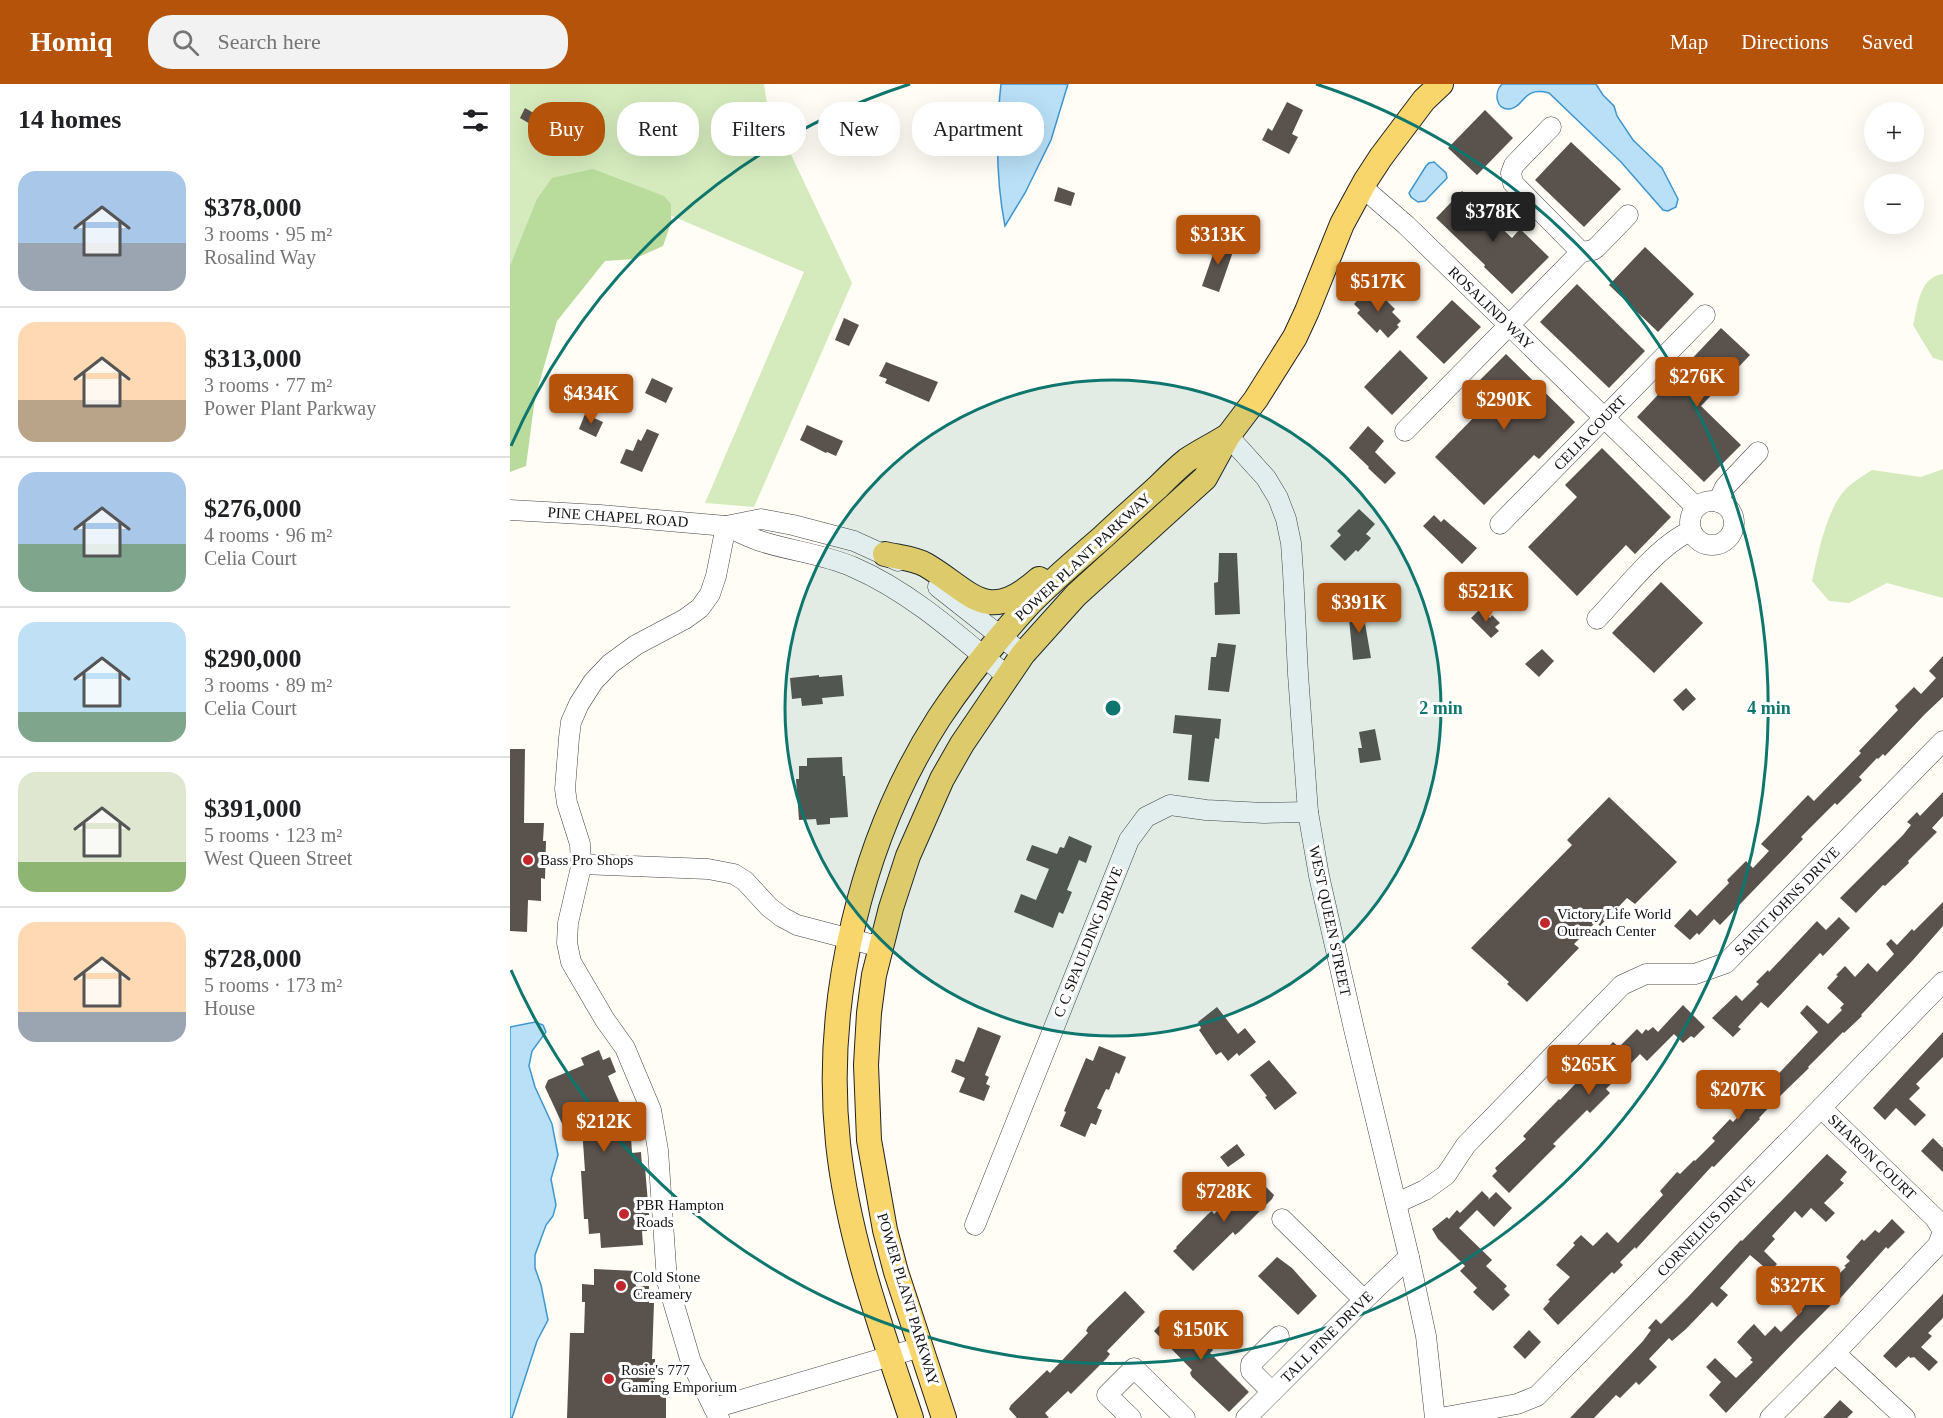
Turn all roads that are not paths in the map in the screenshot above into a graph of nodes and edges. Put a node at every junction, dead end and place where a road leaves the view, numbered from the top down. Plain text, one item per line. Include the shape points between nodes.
1 (1441, 84) edge
2 (1551, 127) dead end
3 (1362, 187) junction
4 (1628, 215) dead end
5 (1581, 252) junction
6 (1705, 315) dead end
7 (1509, 325) junction
8 (1605, 418) junction
9 (1405, 431) dead end
10 (1228, 436) junction
11 (1758, 453) dead end
12 (1718, 501) junction
13 (1696, 507) junction
14 (510, 510) edge
15 (1118, 522) junction
16 (1500, 525) dead end
17 (726, 526) junction
18 (1691, 531) junction
19 (885, 554) junction
20 (1597, 619) dead end
21 (1001, 636) junction
22 (1023, 654) junction
23 (984, 657) junction
24 (1007, 676) junction
25 (1943, 741) edge
26 (1308, 812) junction
27 (580, 864) junction
28 (851, 939) junction
29 (881, 947) junction
30 (1943, 981) edge
31 (1821, 1108) junction
32 (1397, 1203) junction
33 (1282, 1219) dead end
34 (975, 1225) dead end
35 (1409, 1257) junction
36 (1364, 1300) junction
37 (1279, 1336) dead end
38 (921, 1347) junction
39 (1835, 1353) junction
40 (891, 1356) junction
41 (1272, 1392) junction
42 (717, 1413) edge
43 (911, 1418) edge
44 (944, 1418) edge
45 (1131, 1418) edge
46 (1185, 1418) edge
47 (1246, 1418) edge
48 (1435, 1418) edge
49 (1440, 1418) edge
50 (1770, 1418) edge
51 (1905, 1418) edge

1 - 3 main road, POWER PLANT PARKWAY via 1424,100
2 - 5 street via 1514,165 1513,183
3 - 7 street, ROSALIND WAY
3 - 10 main road, POWER PLANT PARKWAY via 1329,252 1295,337
4 - 5 street via 1597,247
5 - 7 street
6 - 8 street, CELIA COURT
7 - 8 street, ROSALIND WAY
7 - 9 street
8 - 13 street, ROSALIND WAY
8 - 16 street, CELIA COURT
10 - 15 main road, POWER PLANT PARKWAY via 1186,461
10 - 22 main road, POWER PLANT PARKWAY via 1205,478 1076,595
10 - 26 street, WEST QUEEN STREET via 1266,478 1286,519 1291,543
11 - 12 street via 1725,487
12 - 13 street
12 - 18 street via 1733,516 1730,536 1713,545 1700,542
13 - 18 street via 1690,518
14 - 17 street, PINE CHAPEL ROAD
15 - 19 main road via 1088,535 1028,589 1004,601 978,600 923,563
15 - 21 main road, POWER PLANT PARKWAY
17 - 19 street, PINE CHAPEL ROAD via 761,519 854,542
17 - 23 street, PINE CHAPEL ROAD via 758,541 853,567 882,581
17 - 27 street via 716,576 700,608 610,663 579,704 568,740 565,789 580,844
18 - 20 street via 1668,544
19 - 21 street, PINE CHAPEL ROAD via 918,572
21 - 22 street, PINE CHAPEL ROAD
21 - 23 main road, POWER PLANT PARKWAY
22 - 24 main road, POWER PLANT PARKWAY
23 - 24 street, PINE CHAPEL ROAD
23 - 28 main road, POWER PLANT PARKWAY via 938,720 890,812 868,872
24 - 29 main road, POWER PLANT PARKWAY via 962,744 924,818 908,856
25 - 32 street, SAINT JOHNS DRIVE via 1726,963 1695,974 1646,974 1622,985 1466,1145 1446,1175
26 - 32 street, WEST QUEEN STREET via 1351,1018
26 - 34 street, C C SPAULDING DRIVE via 1264,813 1170,805 1146,817 1129,840
27 - 28 street via 708,869 734,874 782,917 797,925
27 - 42 street via 568,923 571,962 625,1048 651,1110 658,1150 667,1281 684,1344
28 - 29 street
28 - 40 main road, POWER PLANT PARKWAY via 842,977 836,1041 838,1142 855,1238
29 - 38 main road, POWER PLANT PARKWAY via 869,1013 869,1140 885,1230
30 - 31 street, CORNELIUS DRIVE
31 - 39 street, SHARON COURT via 1935,1218 1943,1231 1938,1245
31 - 49 street, CORNELIUS DRIVE via 1538,1396 1517,1404
32 - 35 street, WEST QUEEN STREET
33 - 36 street
35 - 36 street, TALL PINE DRIVE
35 - 48 street, WEST QUEEN STREET via 1426,1336
36 - 41 street, TALL PINE DRIVE
37 - 41 street via 1251,1364 1251,1371
38 - 40 street
38 - 44 main road, POWER PLANT PARKWAY
39 - 50 street, SHARON COURT
39 - 51 street
40 - 42 street
40 - 43 main road, POWER PLANT PARKWAY
41 - 47 street, TALL PINE DRIVE
45 - 46 street via 1107,1395 1134,1368

